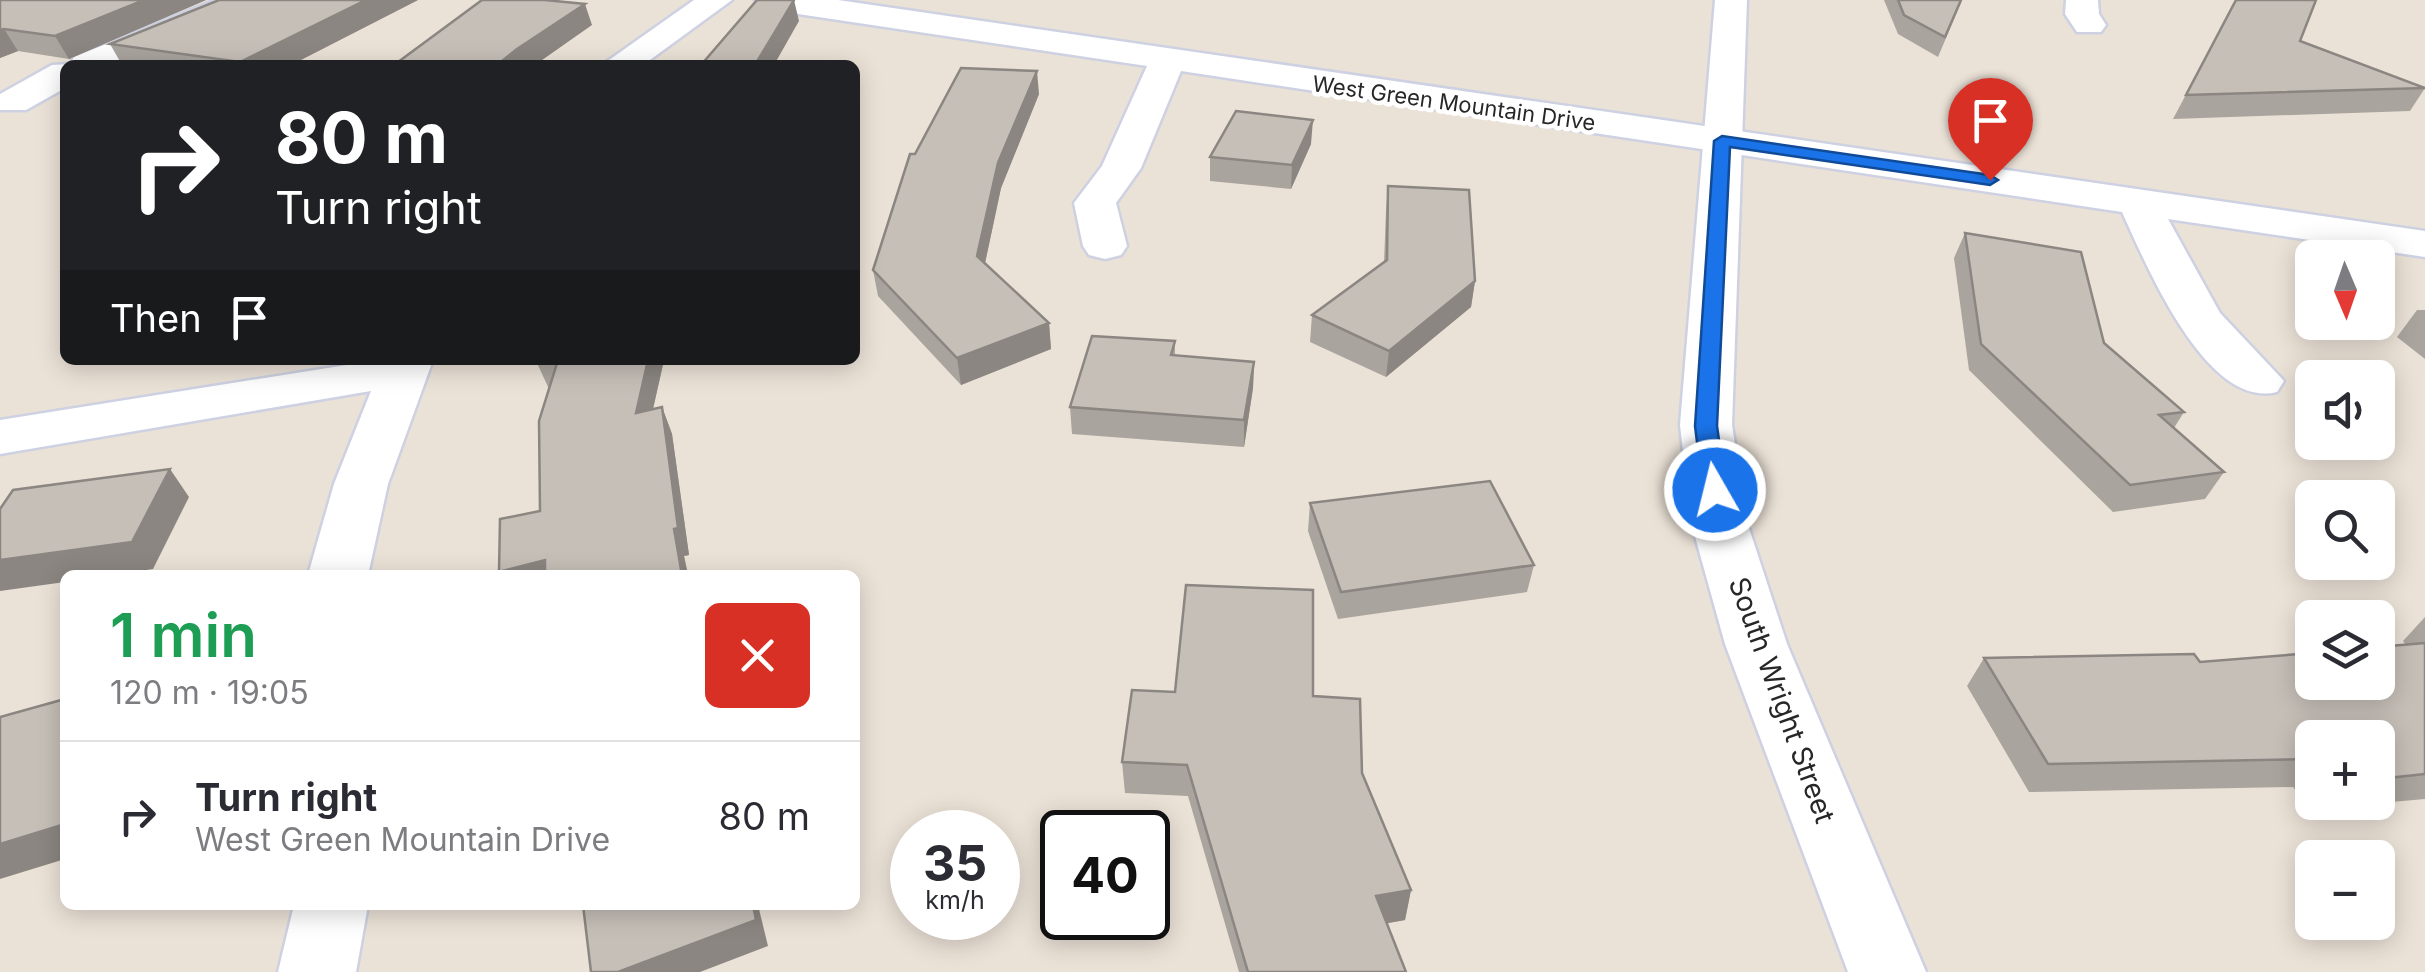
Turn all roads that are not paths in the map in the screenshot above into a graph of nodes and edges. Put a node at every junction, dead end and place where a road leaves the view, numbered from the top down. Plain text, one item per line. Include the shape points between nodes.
1 (244, 0) edge
2 (716, 0) edge
3 (771, 0) edge
4 (1730, 0) edge
5 (100, 60) edge
6 (627, 60) edge
7 (1167, 62) junction
8 (60, 76) edge
9 (13, 102) dead end
10 (1722, 141) junction
11 (2138, 201) junction
12 (2425, 244) edge
13 (1104, 246) dead end
14 (406, 366) edge
15 (2259, 381) dead end
16 (0, 437) edge
17 (339, 570) edge
18 (329, 910) edge
19 (317, 972) edge
20 (1887, 972) edge

1 - 5 street
2 - 6 street
3 - 7 street, West Green Mountain Drive
4 - 10 street, South Wright Street
7 - 10 street, West Green Mountain Drive
7 - 13 street via 1121,168 1094,202
8 - 9 street
10 - 11 street, West Green Mountain Drive
10 - 20 street, South Wright Street via 1706,426 1719,522 1756,644
11 - 12 street, West Green Mountain Drive
11 - 15 street via 2204,330
14 - 16 street
14 - 17 street via 361,484
18 - 19 street

